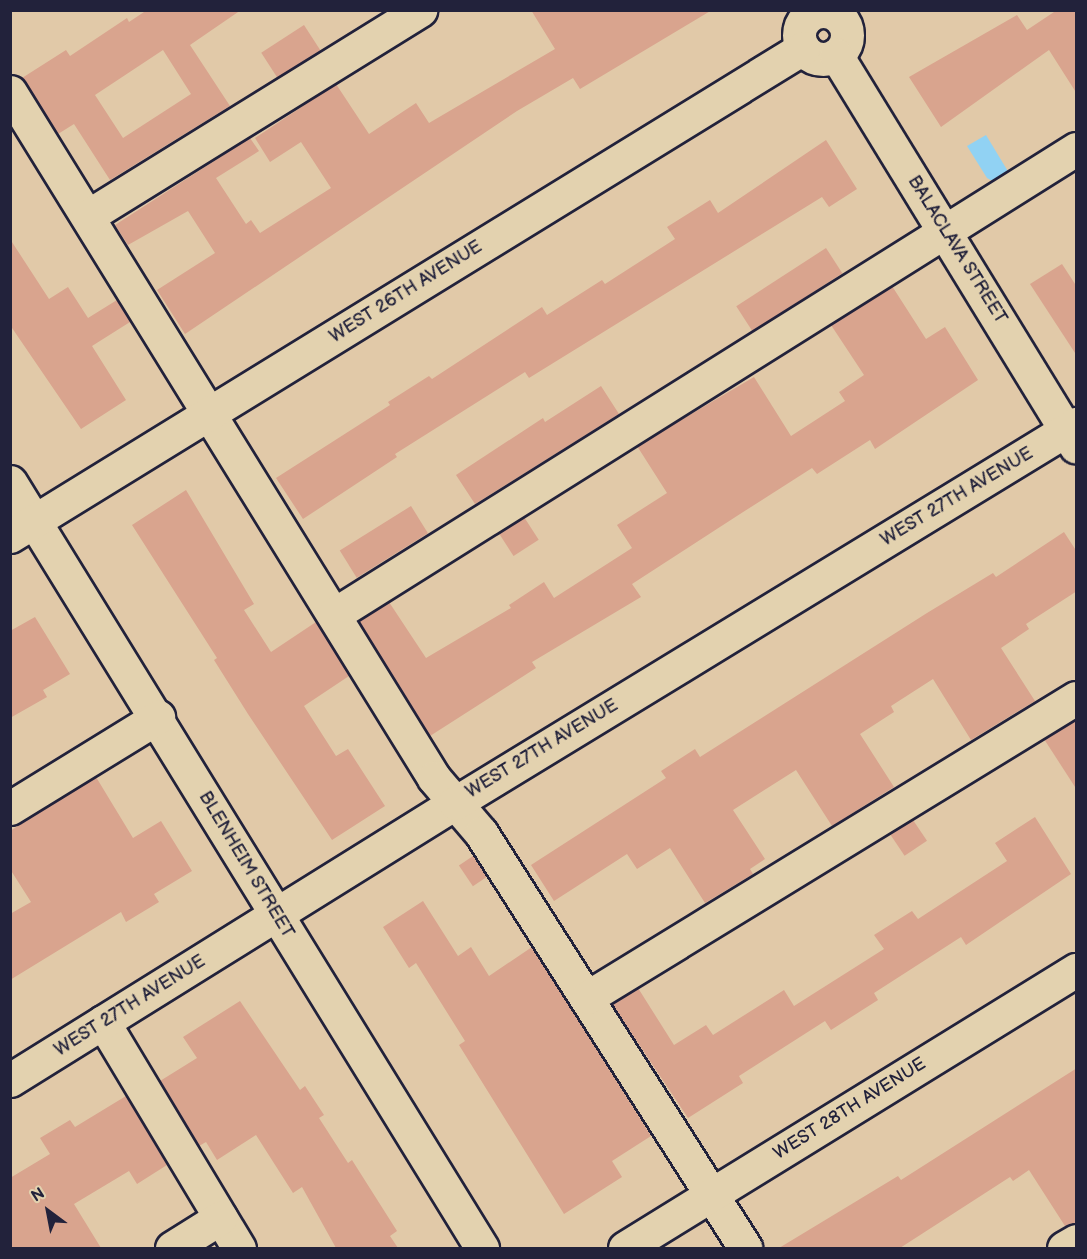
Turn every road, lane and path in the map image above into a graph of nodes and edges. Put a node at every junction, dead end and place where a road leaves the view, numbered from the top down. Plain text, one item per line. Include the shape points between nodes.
1 (420, 10) edge
2 (810, 12) edge
3 (853, 16) edge
4 (802, 48) junction
5 (836, 55) junction
6 (10, 92) edge
7 (1077, 149) edge
8 (88, 216) junction
9 (944, 231) junction
10 (209, 413) junction
11 (1073, 433) edge
12 (10, 482) edge
13 (22, 529) edge
14 (335, 614) junction
15 (1077, 698) edge
16 (158, 717) junction
17 (455, 803) junction
18 (10, 808) edge
19 (276, 917) junction
20 (1077, 970) edge
21 (588, 997) junction
22 (104, 1022) junction
23 (10, 1080) edge
24 (711, 1195) junction
25 (220, 1218) junction
26 (1077, 1241) edge
27 (172, 1248) edge
28 (239, 1248) edge
29 (482, 1248) edge
30 (625, 1248) edge
31 (745, 1248) edge
32 (1064, 1248) edge

1 - 8 street
2 - 3 street
2 - 4 street via 799,33
3 - 5 street via 845,43
4 - 5 street via 822,59
4 - 10 street, WEST 26TH AVENUE
5 - 9 street, BALACLAVA STREET
6 - 8 street
7 - 9 street
8 - 10 street
9 - 11 street, BALACLAVA STREET
9 - 14 street
10 - 13 street, WEST 26TH AVENUE
10 - 14 street
11 - 17 street, WEST 27TH AVENUE
12 - 13 street, BLENHEIM STREET
13 - 16 street, BLENHEIM STREET
14 - 17 street via 434,778
15 - 21 street
16 - 18 street
16 - 19 street, BLENHEIM STREET
17 - 19 street, WEST 27TH AVENUE
17 - 21 street via 481,833
19 - 22 street, WEST 27TH AVENUE
19 - 29 street, BLENHEIM STREET
20 - 24 street, WEST 28TH AVENUE
21 - 24 street
22 - 23 street, WEST 27TH AVENUE
22 - 25 street
24 - 30 street, WEST 28TH AVENUE
24 - 31 street
25 - 27 street
25 - 28 street
26 - 32 street

